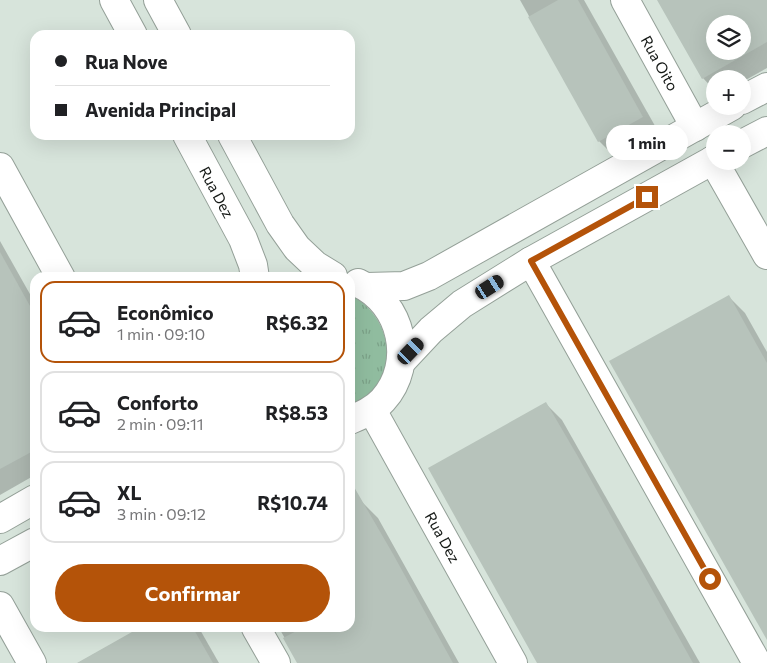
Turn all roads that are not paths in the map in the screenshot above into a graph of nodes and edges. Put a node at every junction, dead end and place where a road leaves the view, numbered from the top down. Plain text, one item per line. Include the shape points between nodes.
1 (114, 0) edge
2 (158, 0) edge
3 (625, 0) edge
4 (130, 30) edge
5 (174, 30) edge
6 (767, 87) edge
7 (751, 95) edge
8 (716, 115) edge
9 (695, 127) junction
10 (767, 131) edge
11 (751, 139) edge
12 (190, 140) edge
13 (235, 140) edge
14 (706, 164) edge
15 (0, 167) edge
16 (720, 170) edge
17 (767, 255) edge
18 (531, 261) junction
19 (58, 272) edge
20 (254, 272) edge
21 (329, 272) edge
22 (355, 281) edge
23 (355, 286) edge
24 (401, 362) junction
25 (361, 415) edge
26 (30, 502) edge
27 (0, 519) edge
28 (30, 545) edge
29 (0, 561) edge
30 (0, 606) edge
31 (258, 632) edge
32 (32, 663) edge
33 (276, 663) edge
34 (514, 663) edge
35 (757, 663) edge

1 - 4 street
2 - 5 street
3 - 9 street, Rua Oito
6 - 7 street
8 - 9 street
9 - 22 street via 430,276 404,286
10 - 11 street
12 - 20 street, Rua Dez via 243,239
13 - 21 street via 280,224 298,248
14 - 18 street
15 - 19 street
16 - 17 street
18 - 24 street via 462,304 431,330
18 - 35 street
23 - 24 street via 383,301 395,319 401,340
24 - 25 street via 384,400
25 - 34 street, Rua Dez
26 - 27 street
28 - 29 street
30 - 32 street
31 - 33 street

